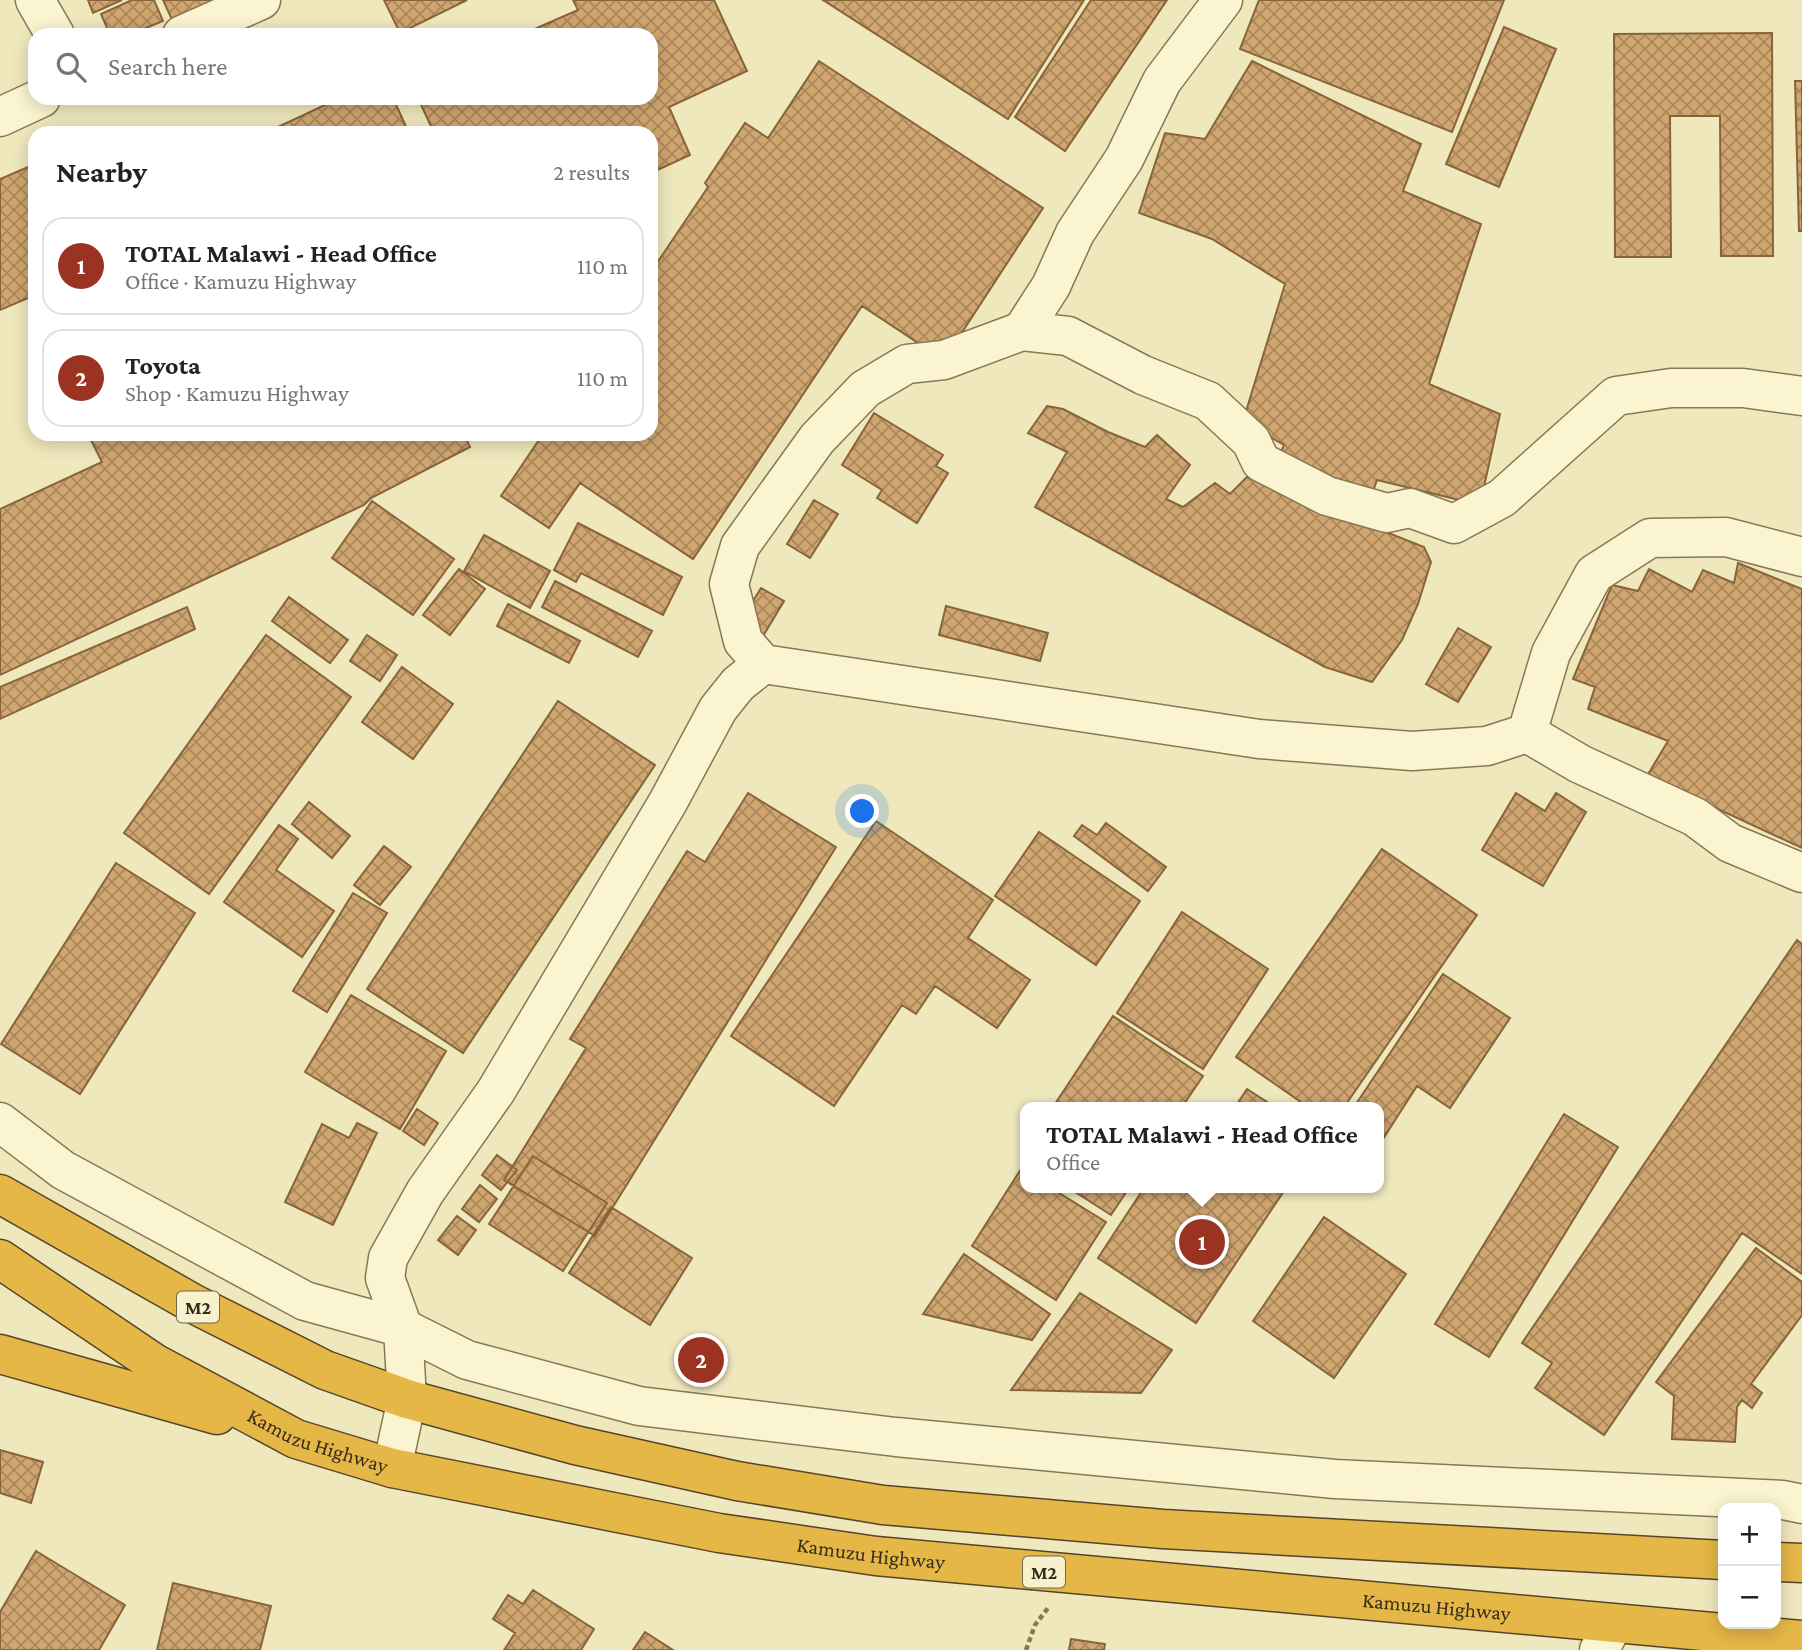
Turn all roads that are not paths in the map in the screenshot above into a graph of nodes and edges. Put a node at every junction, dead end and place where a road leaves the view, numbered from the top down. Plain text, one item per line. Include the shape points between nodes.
1 (35, 0) edge
2 (261, 0) edge
3 (1223, 0) edge
4 (51, 28) edge
5 (197, 28) edge
6 (28, 104) edge
7 (0, 117) edge
8 (1022, 331) junction
9 (1802, 396) edge
10 (1802, 557) edge
11 (763, 664) junction
12 (1527, 733) junction
13 (1802, 873) edge
14 (0, 1122) edge
15 (0, 1194) edge
16 (0, 1259) edge
17 (402, 1328) junction
18 (0, 1354) edge
19 (407, 1399) junction
20 (296, 1439) junction
21 (392, 1468) junction
22 (1802, 1504) edge
23 (1718, 1560) edge
24 (1781, 1562) edge
25 (1802, 1563) edge
26 (1606, 1638) edge
27 (1802, 1640) edge

1 - 4 street
2 - 5 street
3 - 8 street via 1161,81 1124,159 1074,233 1051,286
6 - 7 street
8 - 9 street via 1068,336 1208,401 1251,442 1261,462 1327,496 1387,513 1410,508 1454,524 1502,498 1616,396 1671,388 1743,388
8 - 11 street via 944,360 907,364 865,389 817,439 740,546 729,584 743,640
10 - 12 street via 1726,537 1650,538 1594,574 1551,653
11 - 12 street via 1259,738 1412,751 1487,746
11 - 17 street via 738,684 718,709 496,1091 425,1192 388,1258 385,1278
12 - 13 street via 1590,769 1695,817 1730,843
14 - 17 street via 63,1170 305,1301
15 - 19 highway, M2 via 194,1304 324,1370
16 - 20 highway, Kamuzu Highway / M2 via 154,1363
17 - 19 street
17 - 22 street via 467,1360 639,1406 895,1437 1335,1479
18 - 20 highway
19 - 21 street
19 - 23 highway, M2 via 575,1445 737,1481 883,1506 1163,1529
20 - 21 highway, Kamuzu Highway / M2
21 - 26 highway, Kamuzu Highway / M2 via 719,1533 876,1556
24 - 25 highway
26 - 27 highway, Kamuzu Highway / M2

